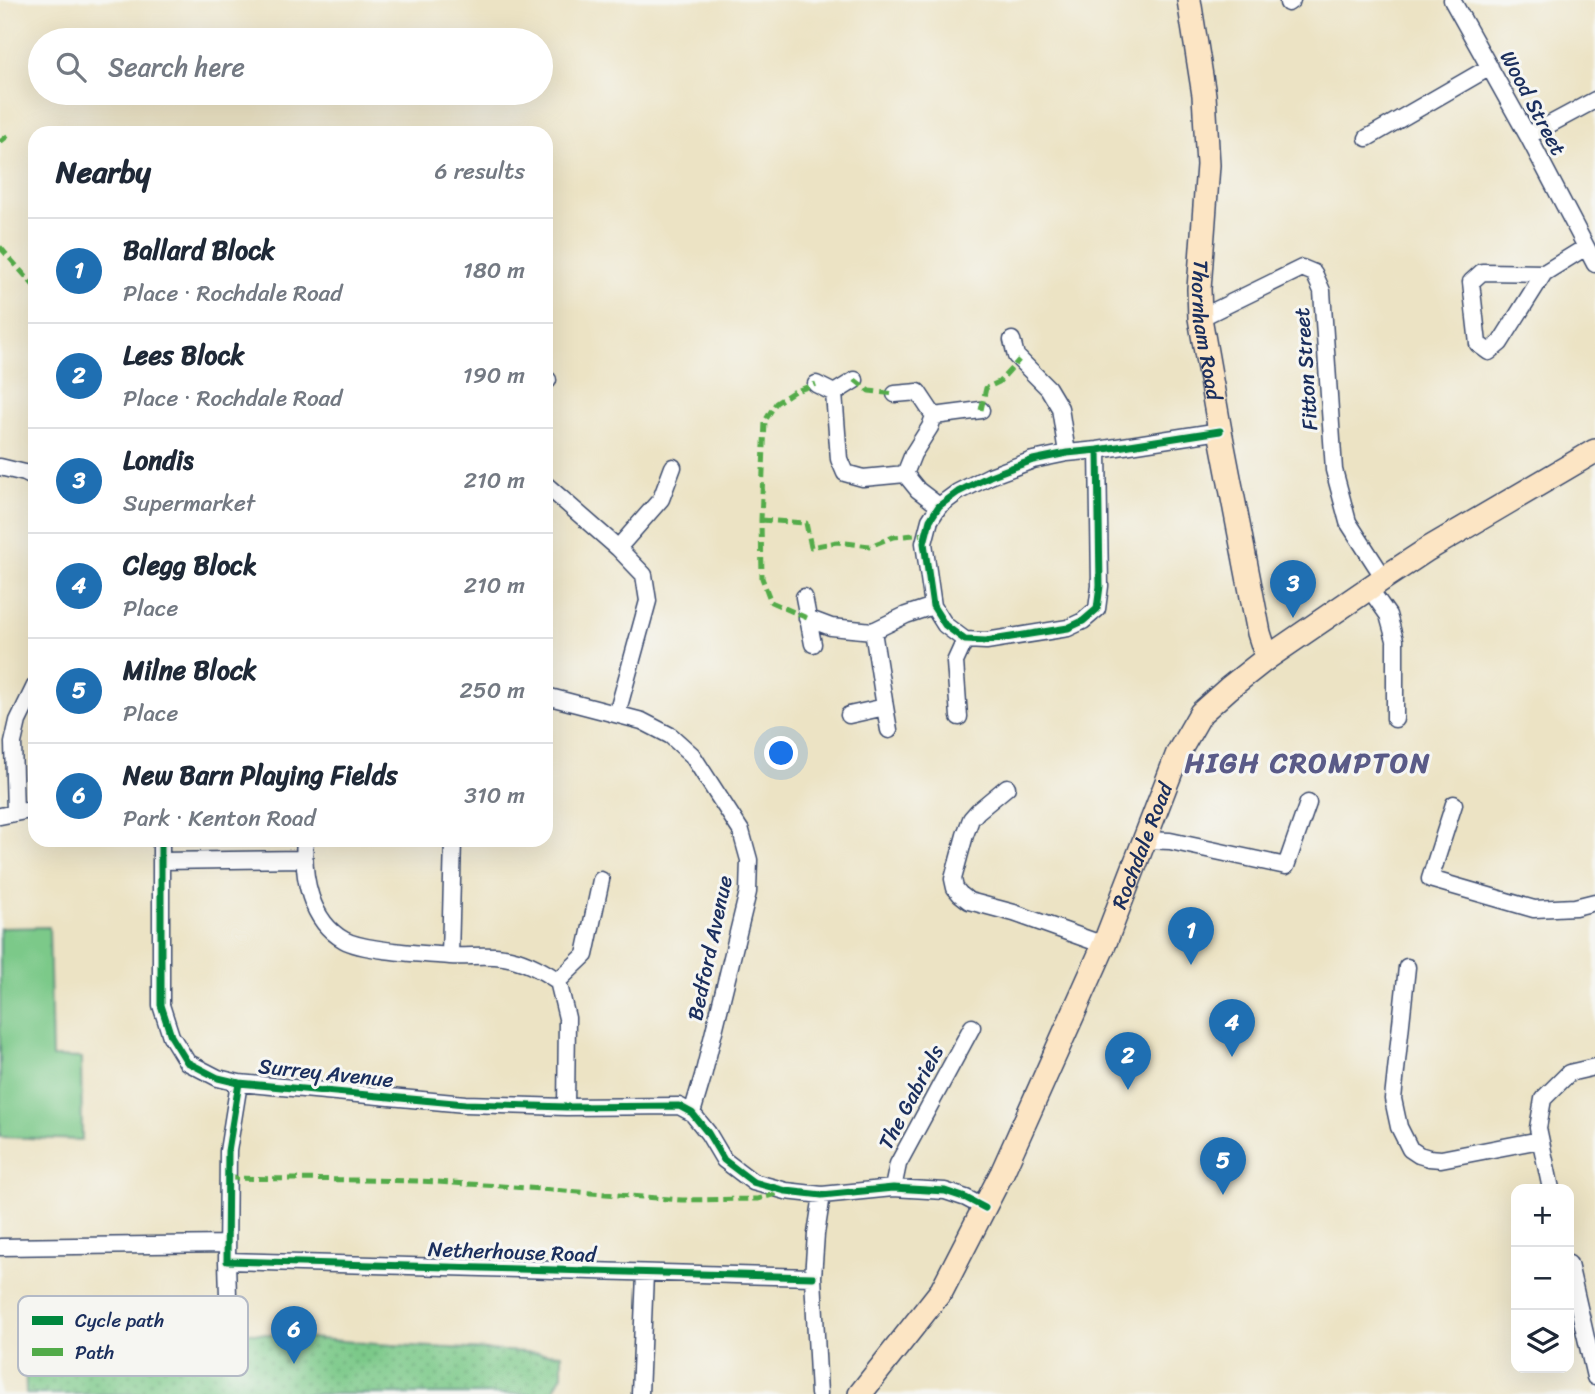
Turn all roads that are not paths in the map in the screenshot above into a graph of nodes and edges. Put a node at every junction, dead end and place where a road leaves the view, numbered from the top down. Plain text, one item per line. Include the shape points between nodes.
1 (1189, 0) edge
2 (1452, 0) edge
3 (1490, 67) junction
4 (1595, 100) edge
5 (1528, 136) junction
6 (1367, 138) dead end
7 (1586, 247) junction
8 (1595, 264) edge
9 (1545, 273) junction
10 (1200, 318) junction
11 (1012, 340) dead end
12 (855, 380) dead end
13 (816, 384) dead end
14 (834, 393) junction
15 (895, 394) dead end
16 (981, 410) dead end
17 (934, 416) junction
18 (1220, 431) junction
19 (1098, 450) junction
20 (1595, 451) edge
21 (1067, 453) junction
22 (0, 467) edge
23 (673, 467) dead end
24 (28, 474) edge
25 (905, 474) junction
26 (553, 491) edge
27 (939, 506) junction
28 (618, 548) junction
29 (1376, 583) junction
30 (804, 597) dead end
31 (933, 606) junction
32 (807, 618) junction
33 (873, 632) junction
34 (965, 640) junction
35 (813, 644) dead end
36 (1267, 658) junction
37 (553, 698) edge
38 (28, 700) edge
39 (886, 707) junction
40 (617, 714) junction
41 (849, 715) dead end
42 (959, 717) dead end
43 (1395, 719) dead end
44 (889, 730) dead end
45 (1007, 787) dead end
46 (1308, 803) dead end
47 (1454, 804) dead end
48 (28, 810) edge
49 (8, 814) edge
50 (1144, 840) junction
51 (161, 847) edge
52 (304, 847) edge
53 (453, 847) edge
54 (303, 859) junction
55 (161, 861) junction
56 (601, 880) dead end
57 (1595, 902) edge
58 (1104, 945) junction
59 (450, 956) junction
60 (1407, 967) dead end
61 (558, 981) junction
62 (972, 1027) dead end
63 (1595, 1067) edge
64 (239, 1083) junction
65 (566, 1107) junction
66 (692, 1114) junction
67 (1540, 1140) junction
68 (1550, 1184) edge
69 (893, 1188) junction
70 (822, 1195) junction
71 (985, 1208) junction
72 (227, 1244) junction
73 (0, 1247) edge
74 (227, 1261) junction
75 (645, 1274) junction
76 (813, 1277) junction
77 (1574, 1286) edge
78 (228, 1296) edge
79 (1595, 1377) edge
80 (639, 1394) edge
81 (819, 1394) edge
82 (860, 1394) edge

1 - 10 main road, Thornham Road via 1204,94 1208,165
2 - 3 street, Wood Street
3 - 5 street, Wood Street
3 - 6 street
4 - 5 street
5 - 7 street, Wood Street
7 - 8 street, Wood Street
7 - 9 street
9 - 9 street via 1500,343 1489,352 1478,344 1471,282 1482,272
10 - 18 main road, Thornham Road
10 - 29 street, Fitton Street via 1302,268 1314,273 1322,291 1334,470 1348,522
11 - 21 street via 1016,356 1048,388 1060,408
12 - 14 street
13 - 14 street
14 - 25 street via 839,459 845,473 863,478
15 - 17 street via 918,392
16 - 17 street
17 - 25 street
18 - 19 street
18 - 36 main road, Thornham Road
19 - 21 street
19 - 34 street via 1097,608 1068,628
20 - 29 main road, Rochdale Road
21 - 27 street via 990,476
22 - 24 street
23 - 28 street via 661,499
25 - 27 street
26 - 28 street
27 - 31 street via 924,542
28 - 40 street via 644,575 648,601
29 - 36 main road, Rochdale Road
29 - 43 street, Fitton Street via 1395,640
30 - 32 street
31 - 33 street
31 - 34 street via 945,625
32 - 33 street via 831,627
32 - 35 street
33 - 39 street
34 - 42 street via 954,662
36 - 50 main road, Rochdale Road via 1200,713 1178,753
37 - 40 street, Bedford Avenue
38 - 49 street via 13,743
39 - 41 street
39 - 44 street
40 - 66 street, Bedford Avenue via 671,736 692,755 741,831 749,860 748,892
45 - 58 street via 971,818 953,879 955,887 969,901
46 - 50 street via 1286,866 1170,841
47 - 57 street via 1430,879 1534,909
48 - 49 street
50 - 58 main road, Rochdale Road
51 - 55 street, Surrey Avenue
52 - 54 street
53 - 59 street
54 - 55 street
54 - 59 street via 310,898 325,926 345,941
55 - 64 street, Surrey Avenue via 161,1005 170,1036 187,1062
56 - 61 street via 585,955
58 - 71 main road, Rochdale Road
59 - 61 street via 506,957
60 - 67 street via 1392,1099 1410,1149 1441,1159
61 - 65 street via 567,1018
62 - 69 street, The Gabriels via 898,1164
63 - 67 street via 1569,1073 1543,1099
64 - 65 street, Surrey Avenue via 464,1104
64 - 72 street via 228,1151
65 - 66 street, Surrey Avenue via 679,1106
66 - 70 street via 724,1160 753,1182
67 - 68 street
69 - 70 street
69 - 71 street via 945,1191
70 - 76 street
71 - 82 main road, Rochdale Road via 942,1290
72 - 73 street
72 - 74 street
74 - 75 street, Netherhouse Road
74 - 78 street
75 - 76 street, Netherhouse Road
75 - 80 street
76 - 81 street
77 - 79 street

